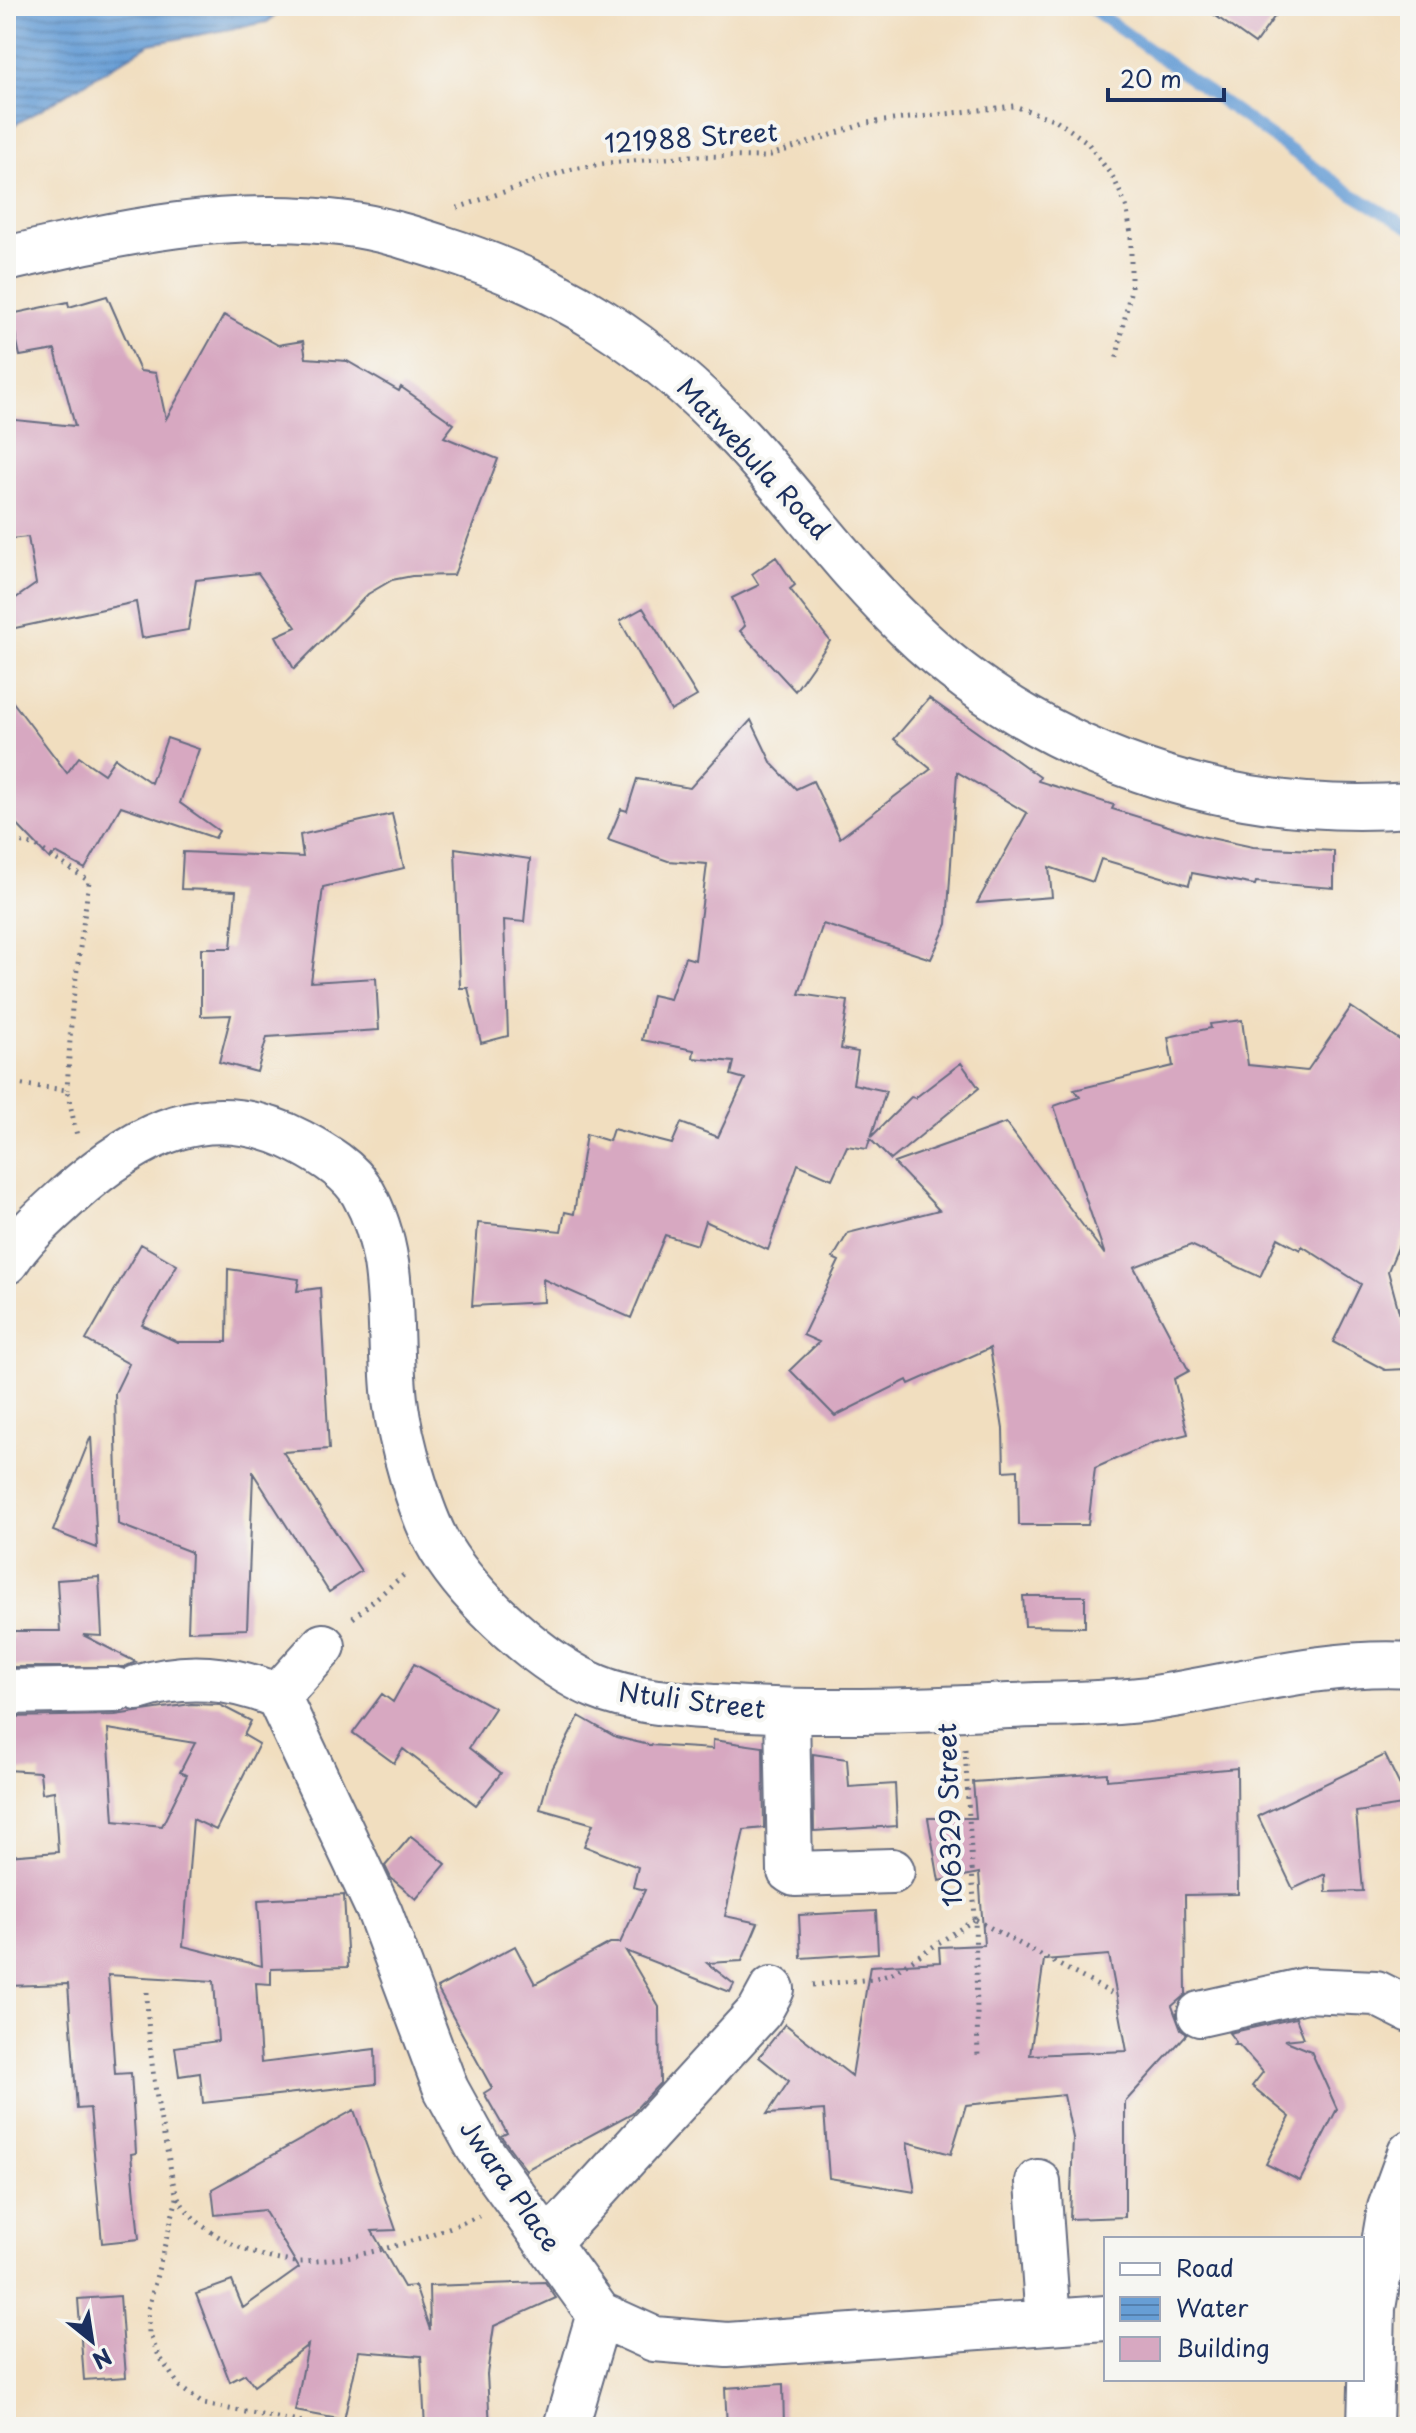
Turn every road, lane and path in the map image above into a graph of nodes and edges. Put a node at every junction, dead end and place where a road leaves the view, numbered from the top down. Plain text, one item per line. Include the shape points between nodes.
1 (402, 235) junction
2 (6, 259) edge
3 (1116, 361) dead end
4 (1410, 805) edge
5 (6, 839) edge
6 (6, 1083) edge
7 (67, 1090) junction
8 (92, 1174) junction
9 (6, 1262) edge
10 (441, 1548) junction
11 (323, 1646) joint
12 (1410, 1665) edge
13 (6, 1692) edge
14 (278, 1696) junction
15 (966, 1708) junction
16 (787, 1712) junction
17 (892, 1871) dead end
18 (975, 1919) junction
19 (772, 1989) joint
20 (147, 1992) dead end
21 (1111, 1993) dead end
22 (1410, 2010) edge
23 (1200, 2014) dead end
24 (978, 2059) dead end
25 (1410, 2153) edge
26 (1038, 2182) dead end
27 (177, 2197) junction
28 (517, 2201) junction
29 (549, 2241) junction
30 (1368, 2308) edge
31 (599, 2314) junction
32 (1104, 2318) edge
33 (1048, 2322) junction
34 (325, 2427) edge
35 (566, 2427) edge
36 (1370, 2427) edge

1 - 2 street, Matwebula Road via 351,224 218,218 109,235
1 - 3 path, 121988 Street via 473,200 568,170 691,156 765,157 867,123 1014,106 1056,120 1087,142 1126,205 1131,288
1 - 4 street, Matwebula Road via 548,288 671,369 737,435 907,628 961,674 1026,717 1095,754 1232,795 1326,806
5 - 7 path via 36,846 89,881
6 - 7 path
7 - 8 path
8 - 9 street, Ntuli Street via 23,1236
8 - 10 street, Ntuli Street via 162,1129 197,1121 239,1122 289,1136 325,1155 360,1188 382,1230 393,1318 395,1400 414,1479
10 - 11 path via 394,1581
10 - 16 street, Ntuli Street via 499,1619 552,1663 600,1689 666,1703
11 - 14 street
12 - 15 street, Ntuli Street via 1360,1664 1149,1699
13 - 14 street via 126,1689 167,1678 210,1678 245,1682
14 - 28 street, Jwara Place via 380,1913 446,2089 478,2147
15 - 16 street, Ntuli Street via 878,1714
15 - 18 path, 106329 Street
16 - 17 street via 790,1871
18 - 19 path via 892,1973
18 - 21 path
18 - 24 path, 106329 Street
19 - 29 street via 760,2011
20 - 27 path via 148,2053
22 - 23 street via 1376,1993 1306,1990
25 - 30 street via 1390,2208
26 - 33 street
27 - 28 path via 218,2239 300,2262 419,2240
27 - 34 path via 148,2309 149,2333 159,2356 180,2387 203,2404
28 - 29 street, Jwara Place
29 - 31 street, Jwara Place
30 - 36 street
31 - 33 street via 654,2339 727,2345
31 - 35 street
32 - 33 street

